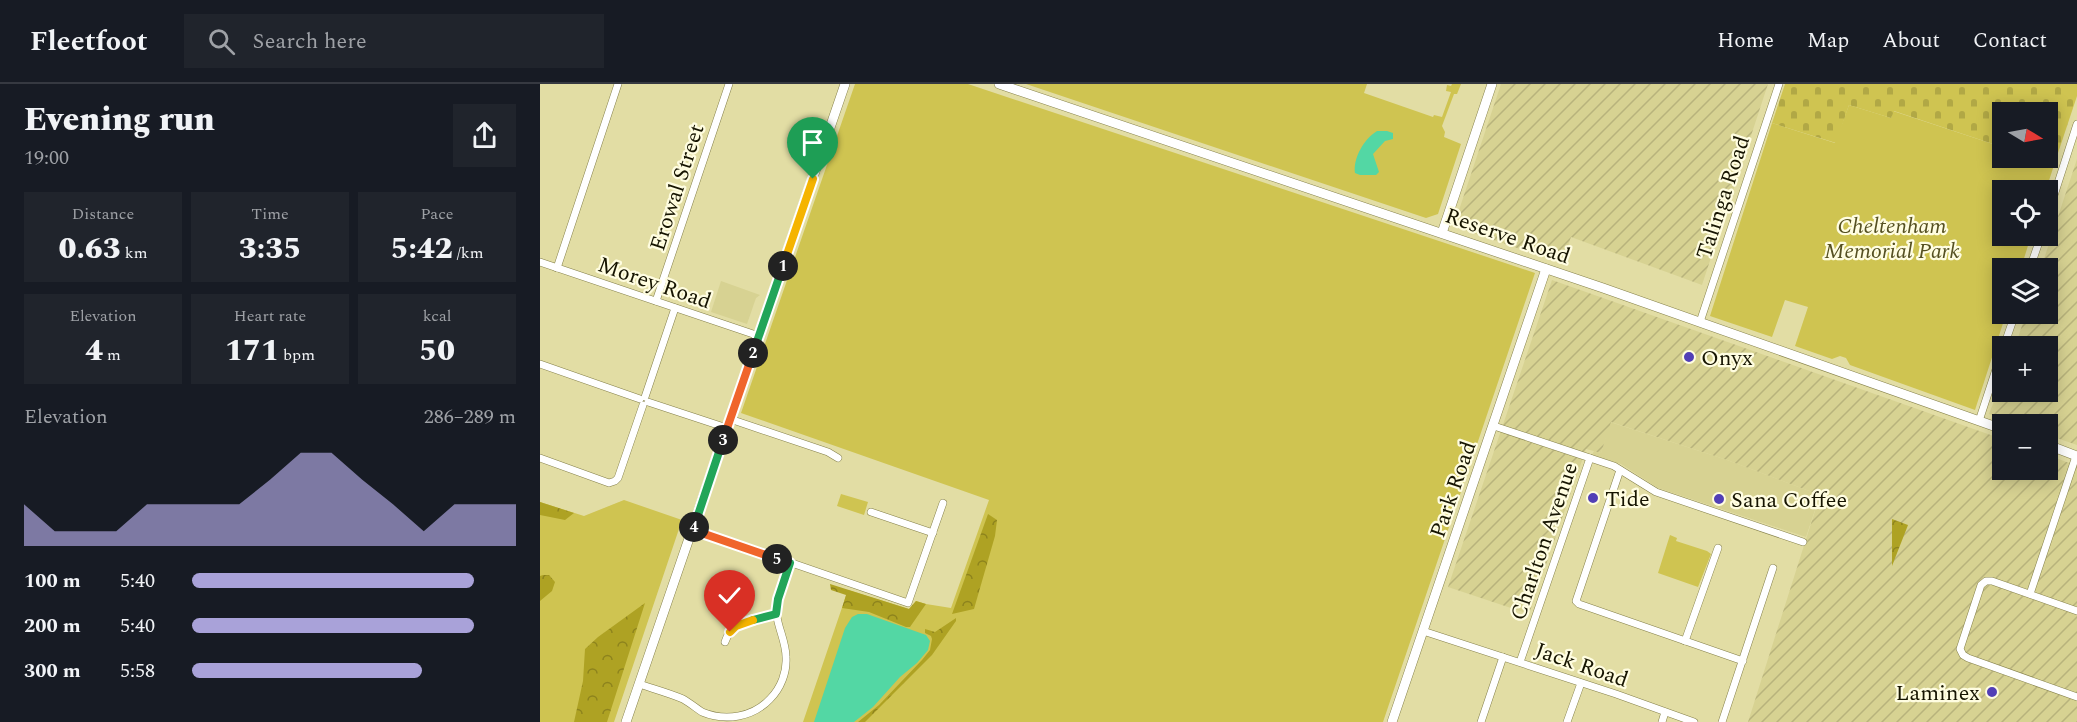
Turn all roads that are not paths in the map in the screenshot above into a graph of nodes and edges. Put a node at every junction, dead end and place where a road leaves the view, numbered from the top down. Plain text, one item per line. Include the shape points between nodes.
1 (618, 84) edge
2 (729, 84) edge
3 (845, 84) edge
4 (999, 84) edge
5 (1492, 84) edge
6 (1779, 84) edge
7 (2077, 124) edge
8 (2058, 183) edge
9 (1442, 233) junction
10 (540, 262) edge
11 (557, 268) junction
12 (1546, 269) junction
13 (657, 301) junction
14 (675, 308) junction
15 (1700, 322) junction
16 (759, 336) junction
17 (540, 364) edge
18 (1992, 381) edge
19 (644, 401) junction
20 (1979, 421) junction
21 (729, 424) junction
22 (1494, 426) junction
23 (1992, 426) edge
24 (2058, 449) edge
25 (2077, 456) edge
26 (540, 458) edge
27 (838, 458) dead end
28 (1590, 458) junction
29 (1620, 470) junction
30 (943, 503) dead end
31 (872, 512) dead end
32 (693, 530) junction
33 (933, 533) junction
34 (1803, 542) dead end
35 (1718, 548) dead end
36 (790, 563) junction
37 (1773, 568) dead end
38 (2030, 594) junction
39 (2077, 611) edge
40 (776, 614) junction
41 (1424, 631) junction
42 (1685, 641) junction
43 (725, 642) dead end
44 (1503, 657) junction
45 (1743, 661) junction
46 (1521, 662) junction
47 (1581, 682) junction
48 (639, 684) junction
49 (2077, 697) edge
50 (1665, 712) junction
51 (627, 722) edge
52 (1392, 722) edge
53 (1481, 722) edge
54 (1567, 722) edge
55 (1662, 722) edge
56 (1694, 722) edge
57 (1722, 722) edge

1 - 11 street
2 - 13 street, Erowal Street
3 - 16 street
4 - 9 street, Reserve Road
5 - 9 street
6 - 15 street, Talinga Road
7 - 8 street
9 - 12 street, Reserve Road
10 - 11 street, Morey Road
11 - 13 street, Morey Road
12 - 15 street, Reserve Road
12 - 22 street, Park Road
13 - 14 street, Morey Road
14 - 16 street, Morey Road
14 - 19 street
15 - 20 street, Reserve Road
16 - 21 street
17 - 19 street
18 - 20 street
19 - 21 street
19 - 26 street via 615,481 609,483
20 - 23 street, Reserve Road
21 - 27 street
21 - 32 street
22 - 28 street, Charlton Avenue
22 - 41 street, Park Road
24 - 25 street
25 - 38 street
28 - 29 street
28 - 46 street, Charlton Avenue
29 - 34 street via 1656,492
29 - 42 street via 1576,601
30 - 33 street
31 - 33 street
32 - 36 street
32 - 48 street
33 - 36 street via 908,603
35 - 42 street
36 - 40 street
37 - 45 street
38 - 39 street
38 - 49 street via 1992,581 1981,585 1962,654
40 - 43 street via 736,626
40 - 48 street via 785,647 784,673 775,695 755,711 734,717 712,716 684,700
41 - 44 street, Jack Road
41 - 52 street, Park Road
42 - 45 street
44 - 46 street, Jack Road
44 - 53 street
45 - 57 street
46 - 47 street, Jack Road
47 - 50 street, Jack Road
47 - 54 street
48 - 51 street
50 - 55 street
50 - 56 street, Jack Road

